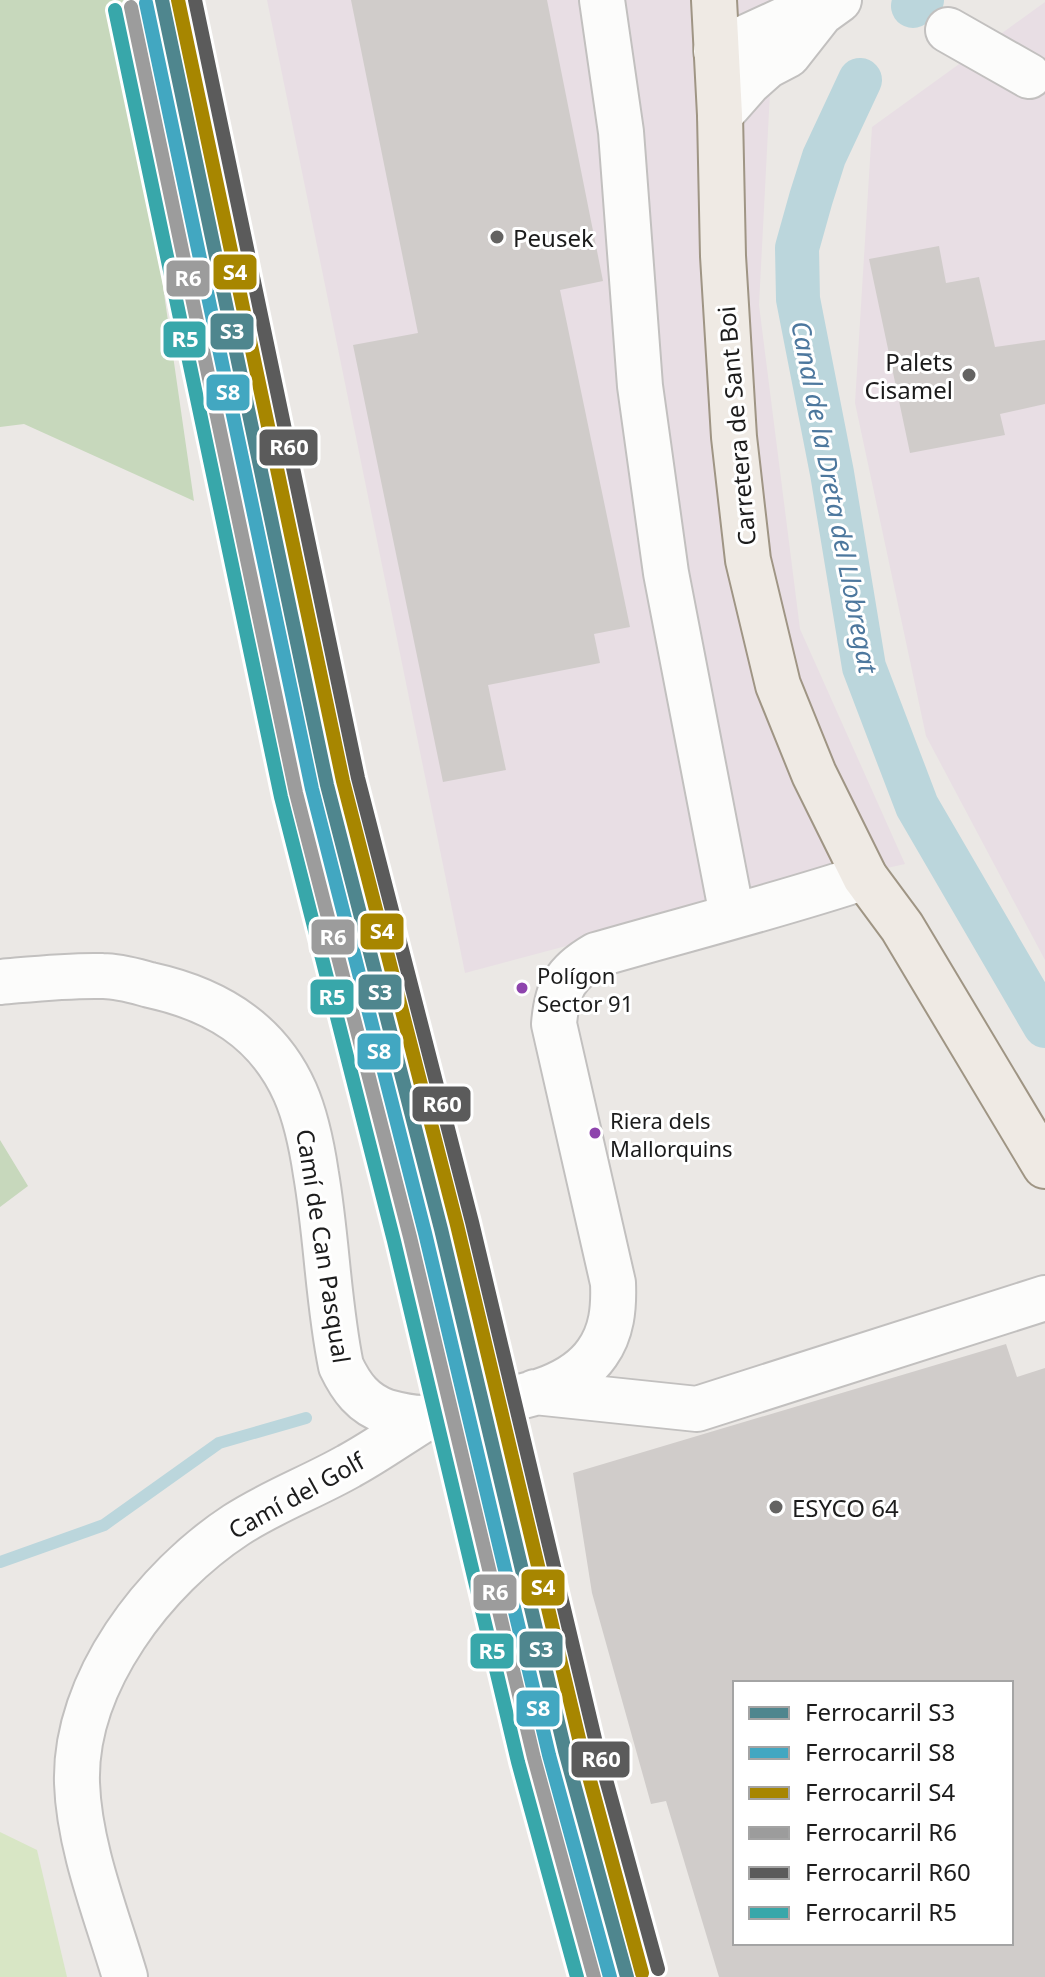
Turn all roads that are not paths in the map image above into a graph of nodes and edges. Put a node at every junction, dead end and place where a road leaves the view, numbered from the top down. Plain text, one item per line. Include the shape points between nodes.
1 (602, 0) edge
2 (804, 8) edge
3 (716, 15) edge
4 (948, 30) dead end
5 (1029, 76) dead end
6 (720, 115) junction
7 (865, 877) junction
8 (732, 915) junction
9 (0, 982) edge
10 (1045, 1166) edge
11 (1045, 1298) edge
12 (535, 1392) junction
13 (426, 1418) junction
14 (125, 1977) edge

1 - 8 street via 621,132 640,386 666,573
2 - 3 street
2 - 6 street via 788,55 758,74
3 - 6 main road, Carretera de Sant Boi
4 - 5 street
6 - 7 main road, Carretera de Sant Boi via 728,367 748,560 778,685 813,772
7 - 8 street, Camí de Can Pasqual
7 - 10 main road, Carretera de Sant Boi via 910,941
8 - 12 street, Camí de Can Pasqual via 596,955 563,983 554,1024 613,1283 614,1309 597,1354 560,1383
9 - 13 street, Camí de Can Pasqual via 60,976 130,980 193,996 248,1027 275,1056 295,1092 308,1135 341,1366 364,1400 384,1411
11 - 12 street via 697,1409
12 - 13 street, Camí de Can Pasqual
13 - 14 street, Camí del Golf via 350,1466 236,1525 174,1577 115,1651 81,1736 77,1782 82,1827

